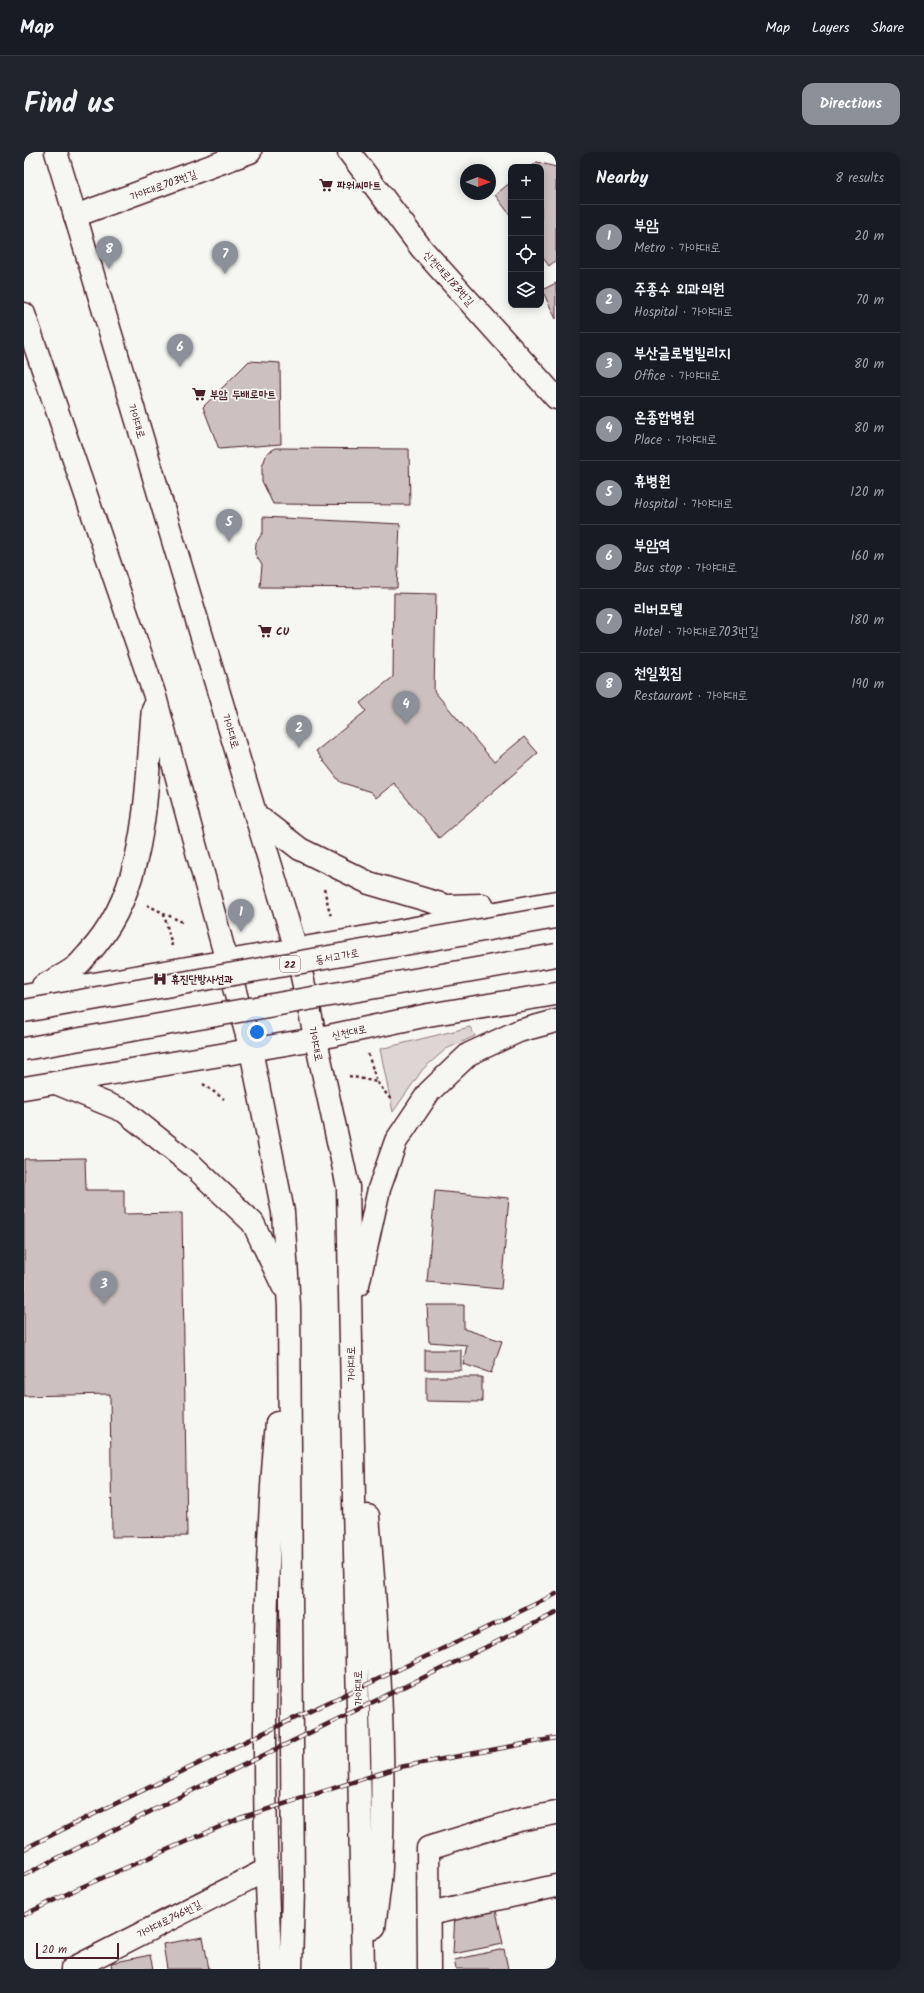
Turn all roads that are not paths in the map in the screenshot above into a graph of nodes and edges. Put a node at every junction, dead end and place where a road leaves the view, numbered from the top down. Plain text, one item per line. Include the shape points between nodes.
1 (56, 152) edge
2 (250, 152) edge
3 (349, 152) edge
4 (75, 216) junction
5 (24, 314) edge
6 (556, 398) edge
7 (154, 693) junction
8 (256, 815) junction
9 (556, 907) edge
10 (296, 950) junction
11 (556, 955) edge
12 (227, 962) junction
13 (556, 994) edge
14 (24, 1001) edge
15 (556, 1021) edge
16 (315, 1039) junction
17 (24, 1049) edge
18 (250, 1050) junction
19 (56, 1083) junction
20 (24, 1088) edge
21 (289, 1307) junction
22 (350, 1322) junction
23 (556, 1813) edge
24 (266, 1870) junction
25 (556, 1886) edge
26 (429, 1914) junction
27 (72, 1969) edge
28 (271, 1969) edge
29 (291, 1969) edge
30 (363, 1969) edge
31 (368, 1969) edge
32 (429, 1969) edge

1 - 4 main road, 가야대로
2 - 4 main road, 가야대로703번길
3 - 6 main road, 신천대로183번길 via 422,249
4 - 8 main road, 가야대로
5 - 7 main road
7 - 12 main road
7 - 14 main road via 142,828 132,878 118,912 99,942 74,968
8 - 9 main road via 300,849 369,883 447,906
8 - 10 main road, 가야대로
9 - 10 main road
9 - 14 main road, 동서고가로 / 22, bridge
10 - 12 main road
10 - 16 main road, 가야대로
11 - 17 main road, bridge
12 - 14 main road
12 - 18 main road
13 - 16 main road, 신천대로 via 428,1015
15 - 22 main road via 519,1031 468,1054 429,1092 396,1141 381,1182
16 - 18 main road, 신천대로
16 - 22 main road, 가야대로 via 348,1187
18 - 19 main road, 신천대로
18 - 21 main road via 283,1212
19 - 20 main road, 신천대로
19 - 21 main road via 124,1111 194,1166 253,1223 283,1284
21 - 24 main road via 272,1474 265,1628
21 - 29 main road via 293,1881
22 - 30 main road, 가야대로
22 - 31 main road via 378,1628 383,1738 381,1869
23 - 26 main road via 519,1820 428,1848
24 - 27 main road, 가야대로746번길
24 - 28 main road
25 - 26 main road
26 - 32 main road

